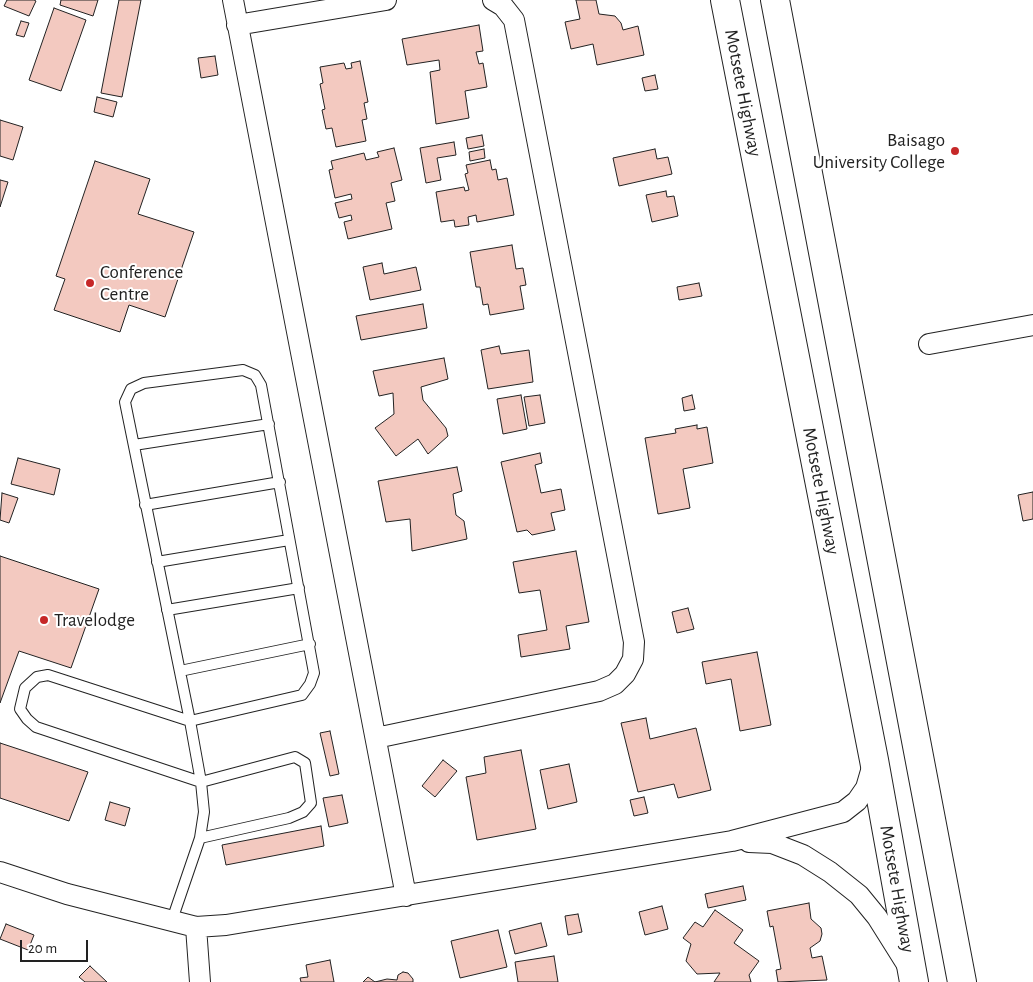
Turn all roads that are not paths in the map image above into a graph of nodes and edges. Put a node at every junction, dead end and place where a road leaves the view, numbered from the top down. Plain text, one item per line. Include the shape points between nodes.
1 (233, 0) edge
2 (386, 0) edge
3 (493, 0) edge
4 (725, 0) edge
5 (775, 0) edge
6 (237, 25) junction
7 (1033, 325) edge
8 (929, 344) dead end
9 (270, 424) junction
10 (134, 445) junction
11 (280, 482) junction
12 (145, 505) junction
13 (290, 540) junction
14 (157, 562) junction
15 (299, 588) junction
16 (167, 610) junction
17 (310, 644) junction
18 (180, 671) junction
19 (190, 721) junction
20 (376, 738) junction
21 (874, 760) junction
22 (201, 782) junction
23 (200, 838) junction
24 (732, 842) junction
25 (0, 872) edge
26 (406, 896) junction
27 (172, 920) junction
28 (196, 927) junction
29 (913, 978) edge
30 (200, 982) edge
31 (962, 982) edge

1 - 6 street
2 - 6 street
3 - 20 street via 504,6 514,20 634,642 633,659 626,674 599,690
4 - 21 highway, Motsete Highway
5 - 31 highway
6 - 20 street
7 - 8 street
9 - 10 lane
9 - 10 lane via 260,385 255,376 243,370 144,383 131,389 125,402
9 - 11 lane
10 - 12 lane
11 - 12 lane
11 - 13 lane
12 - 14 lane
13 - 14 lane
13 - 15 lane
14 - 16 lane
15 - 16 lane
15 - 17 lane
16 - 18 lane
17 - 18 lane
17 - 19 lane via 314,673 302,695
18 - 19 lane
19 - 22 lane
19 - 22 lane via 48,675 37,677 25,688 20,709 26,720 36,727
20 - 26 street
21 - 24 street via 866,788 844,812
21 - 29 highway, Motsete Highway
22 - 23 lane via 204,812
22 - 23 lane via 295,757 305,763 311,803 303,812 289,818
23 - 27 lane
24 - 26 street
24 - 29 street via 772,843 803,855 830,872 859,895 877,917
25 - 27 street via 67,894
26 - 28 street
27 - 28 street
28 - 30 street

